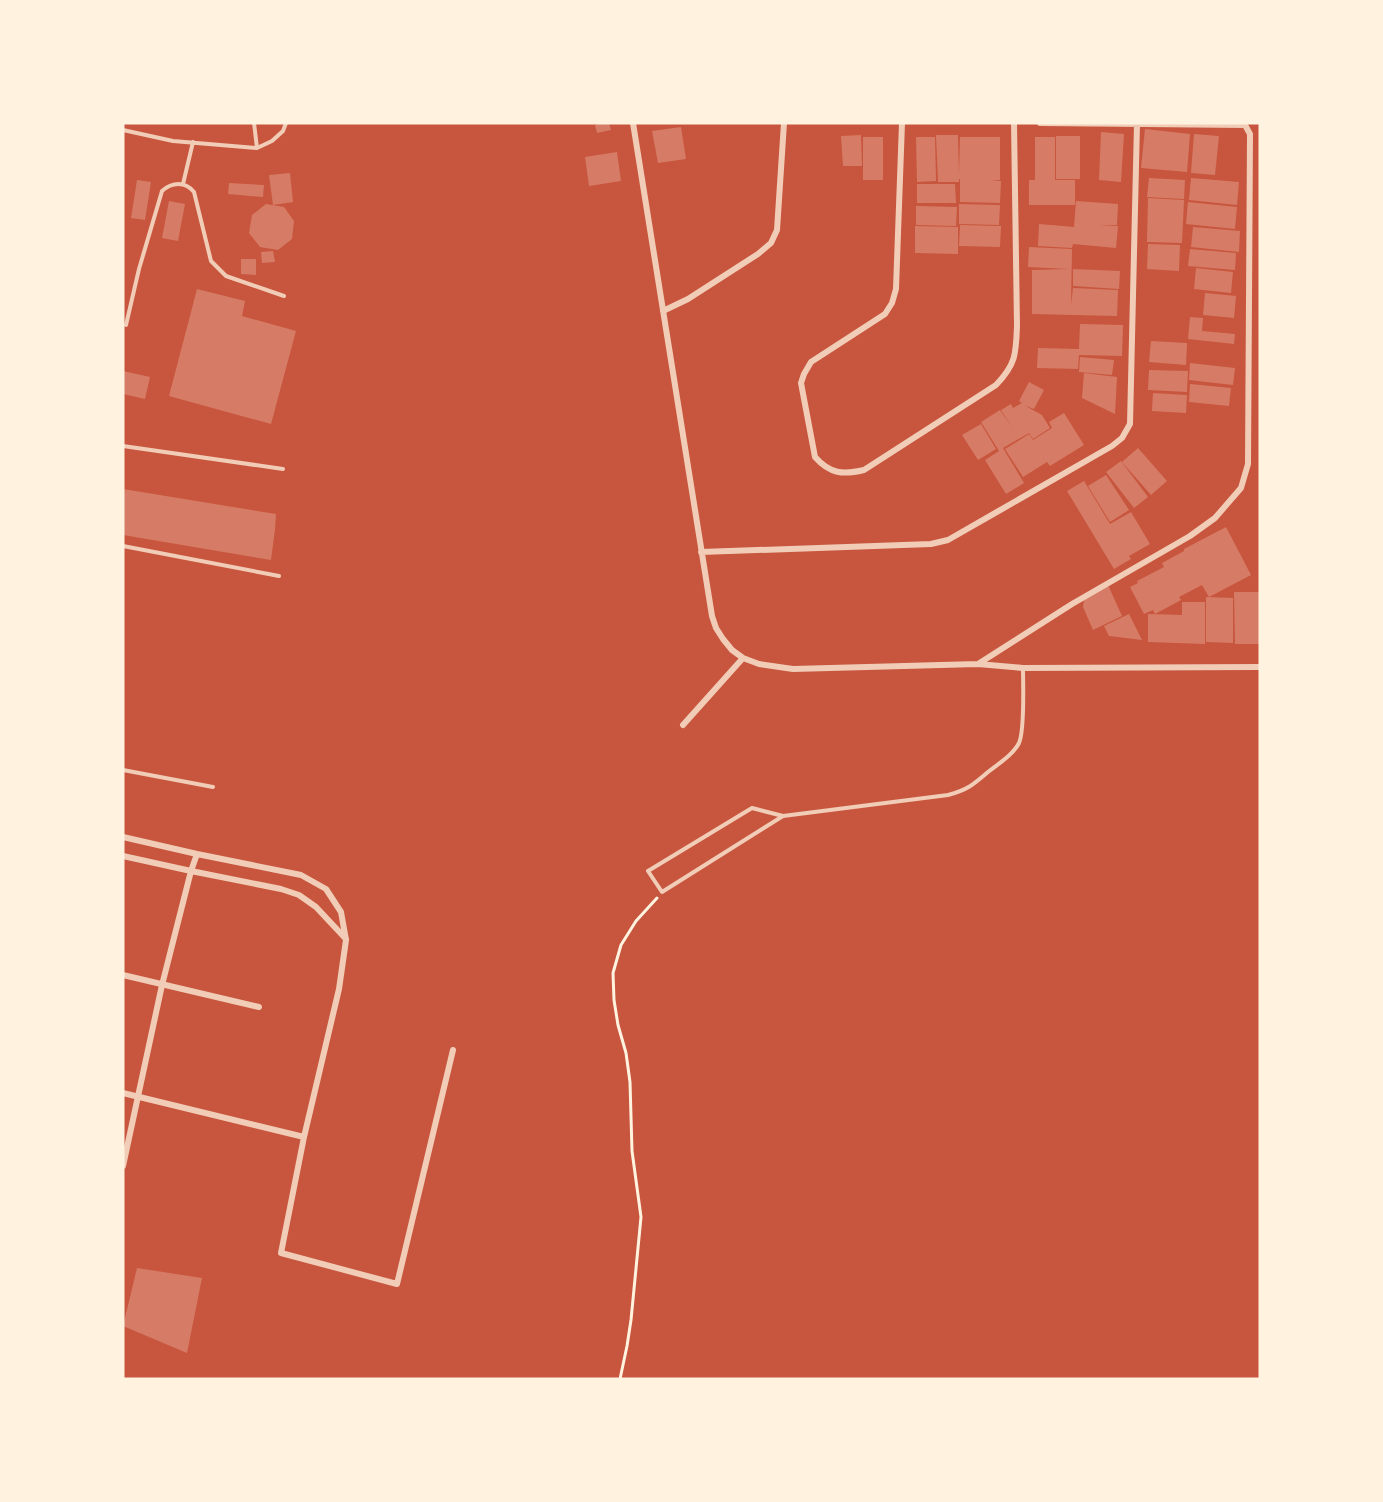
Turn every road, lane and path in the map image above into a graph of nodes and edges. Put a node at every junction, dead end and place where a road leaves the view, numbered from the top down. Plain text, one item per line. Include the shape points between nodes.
1 (254, 123) edge
2 (286, 123) edge
3 (633, 123) edge
4 (784, 123) edge
5 (902, 123) edge
6 (1014, 123) edge
7 (1040, 123) edge
8 (1137, 124) edge
9 (123, 130) edge
10 (193, 142) junction
11 (257, 148) junction
12 (183, 184) junction
13 (284, 296) dead end
14 (663, 311) junction
15 (126, 325) dead end
16 (123, 446) edge
17 (283, 469) dead end
18 (123, 546) edge
19 (701, 552) junction
20 (279, 576) dead end
21 (743, 658) junction
22 (978, 664) junction
23 (1260, 667) edge
24 (1023, 668) junction
25 (683, 725) dead end
26 (123, 770) edge
27 (213, 787) dead end
28 (783, 816) junction
29 (123, 837) edge
30 (197, 854) junction
31 (123, 856) edge
32 (191, 871) junction
33 (662, 892) junction
34 (346, 940) junction
35 (123, 975) edge
36 (162, 985) junction
37 (259, 1007) dead end
38 (453, 1050) dead end
39 (123, 1093) edge
40 (138, 1097) junction
41 (304, 1137) junction
42 (123, 1166) edge
43 (620, 1379) edge

1 - 11 lane
2 - 11 lane via 272,141
3 - 14 street
4 - 14 street via 777,230 771,243 688,299
5 - 6 street via 896,289 892,303 885,314 811,362 801,383 815,457 838,473 864,470 996,385 1008,373 1016,354 1017,326
7 - 8 street
8 - 19 street via 1130,424 1122,438 948,540 931,544
8 - 22 street via 1245,125 1250,134 1248,464 1241,488 1215,518 1190,536 1071,604
9 - 10 lane
10 - 11 lane
10 - 12 lane
12 - 13 lane via 194,192 212,261 226,276
12 - 15 lane via 169,185 162,191
14 - 19 street
16 - 17 lane
18 - 20 lane
19 - 21 street via 716,628
21 - 22 street via 793,669
21 - 25 street
22 - 24 street
23 - 24 street
24 - 28 lane via 1019,742 972,786 948,795
26 - 27 lane
28 - 33 lane
28 - 33 lane via 752,808 648,871
29 - 30 street
30 - 32 street
30 - 34 street via 309,879 326,889 341,912
31 - 32 street
32 - 34 street via 299,895 316,907
32 - 36 street
33 - 43 path via 621,945 613,973 614,1000 630,1082 632,1151 642,1216 631,1320
34 - 41 street via 339,989
35 - 36 street
36 - 37 street
36 - 40 street
38 - 41 street via 397,1284 281,1253
39 - 40 street
40 - 41 street
40 - 42 street

